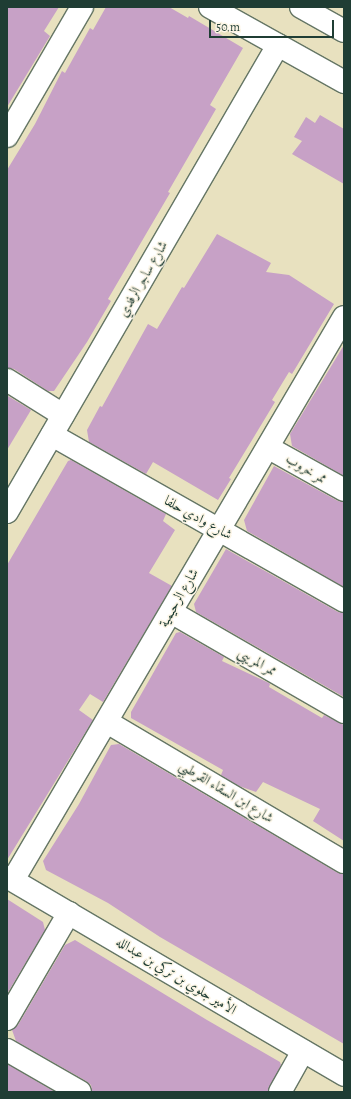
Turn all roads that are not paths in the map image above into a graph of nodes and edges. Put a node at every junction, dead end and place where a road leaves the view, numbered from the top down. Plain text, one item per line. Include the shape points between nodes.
1 (82, 7) edge
2 (210, 7) edge
3 (301, 7) edge
4 (344, 31) edge
5 (278, 45) junction
6 (344, 82) edge
7 (10, 124) edge
8 (344, 317) edge
9 (7, 380) edge
10 (63, 415) junction
11 (52, 435) junction
12 (269, 448) junction
13 (344, 490) edge
14 (7, 512) edge
15 (218, 529) junction
16 (344, 601) edge
17 (171, 612) junction
18 (344, 712) edge
19 (107, 722) junction
20 (344, 862) edge
21 (10, 878) edge
22 (69, 912) junction
23 (7, 1019) edge
24 (7, 1050) edge
25 (303, 1051) junction
26 (344, 1075) edge
27 (80, 1092) edge
28 (280, 1092) edge

1 - 7 street
2 - 5 street
3 - 4 street
5 - 6 street
5 - 10 street, شارع ساجر الرفدي
8 - 12 street, شارع الرحيمية
9 - 10 street
10 - 11 street, شارع ساجر الرفدي
11 - 14 street, شارع ساجر الرفدي
11 - 15 street, شارع وادي حلفا
12 - 13 street, ممر خروب
12 - 15 street, شارع الرحيمية
15 - 16 street, شارع وادي حلفا
15 - 17 street, شارع الرحيمية
17 - 18 street, ممر المريبي
17 - 19 street, شارع الرحيمية
19 - 20 street, شارع ابن السقاء القرطبي
19 - 21 street, شارع الرحيمية
21 - 22 street, الأمير جلوي بن تركي بن عبدالله
22 - 23 street
22 - 25 street, الأمير جلوي بن تركي بن عبدالله
24 - 27 street
25 - 26 street, الأمير جلوي بن تركي بن عبدالله
25 - 28 street

